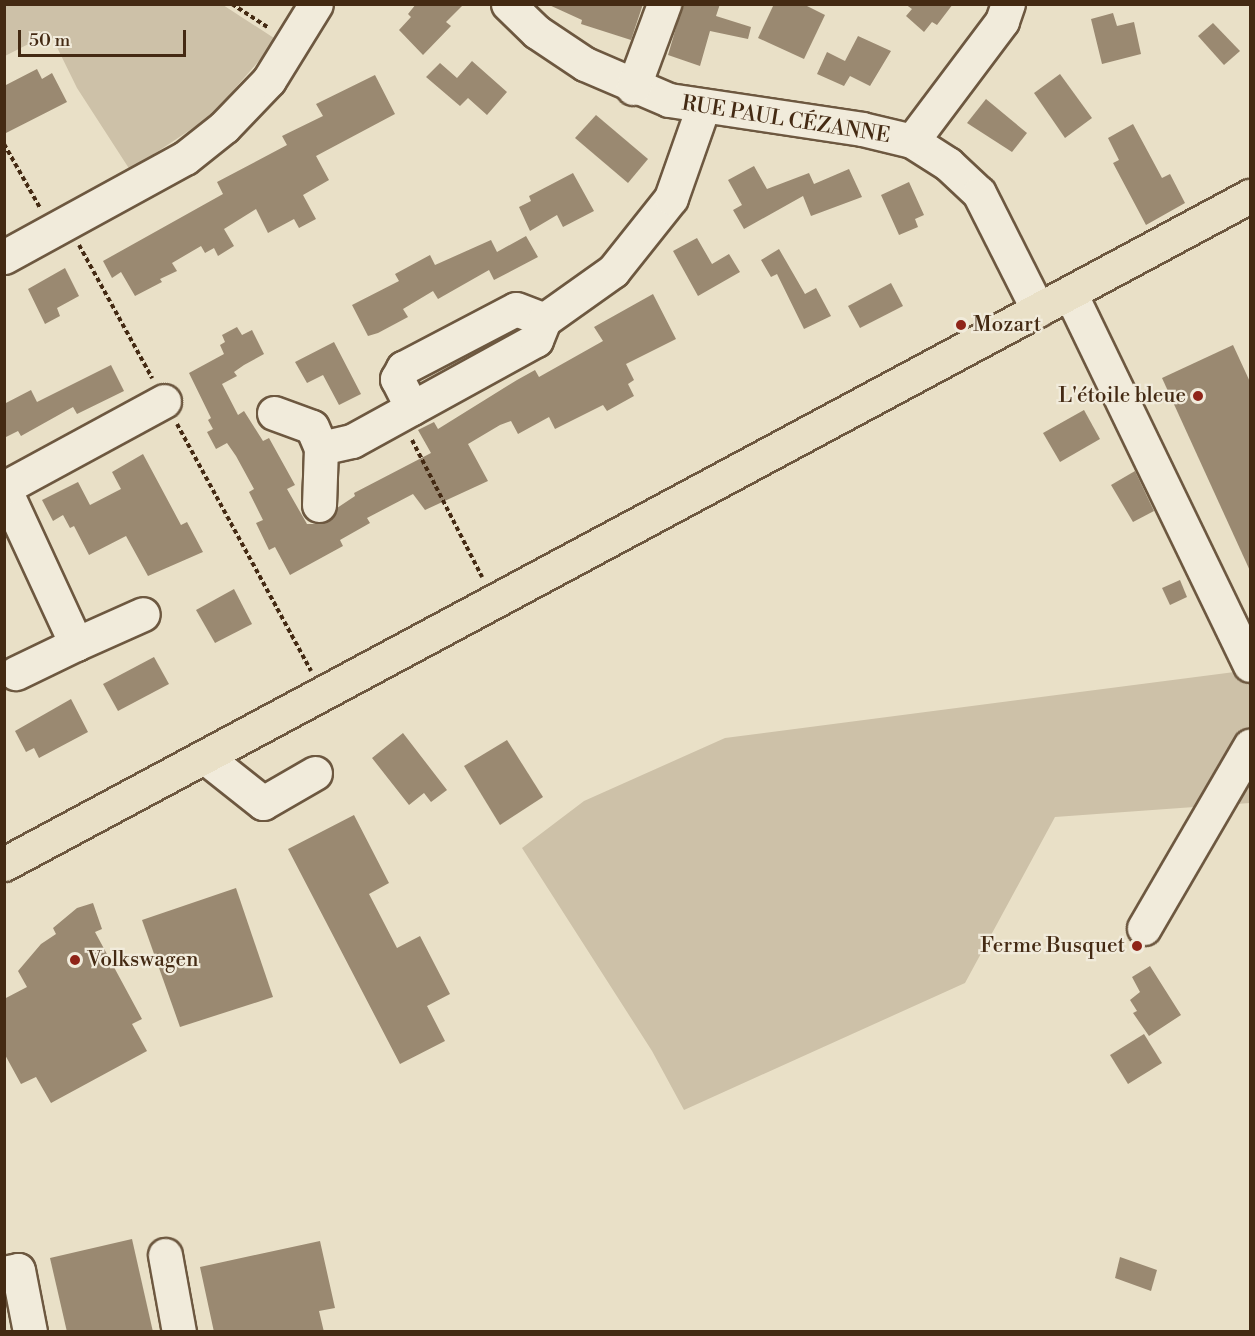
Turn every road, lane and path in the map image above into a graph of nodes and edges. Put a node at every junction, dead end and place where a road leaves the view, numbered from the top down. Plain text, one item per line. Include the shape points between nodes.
1 (232, 4) edge
2 (315, 4) edge
3 (508, 4) edge
4 (664, 4) edge
5 (1008, 4) edge
6 (293, 43) junction
7 (633, 88) junction
8 (702, 107) junction
9 (912, 141) junction
10 (4, 144) edge
11 (1251, 196) edge
12 (59, 225) junction
13 (4, 256) edge
14 (1070, 293) junction
15 (1038, 310) junction
16 (164, 401) junction
17 (406, 412) junction
18 (274, 413) dead end
19 (321, 447) junction
20 (4, 488) edge
21 (319, 505) dead end
22 (495, 602) junction
23 (143, 614) dead end
24 (76, 644) junction
25 (1251, 665) edge
26 (16, 673) dead end
27 (323, 694) junction
28 (1251, 746) edge
29 (205, 757) junction
30 (315, 773) dead end
31 (4, 864) edge
32 (1144, 928) dead end
33 (165, 1255) dead end
34 (4, 1273) edge
35 (30, 1332) edge
36 (179, 1332) edge

1 - 6 path
2 - 6 street
3 - 7 street, RUE PAUL CÉZANNE via 546,39
4 - 7 street
5 - 9 street via 1002,21
6 - 12 street via 269,80 225,127 185,158
7 - 8 street, RUE PAUL CÉZANNE
8 - 9 street, RUE PAUL CÉZANNE via 862,129
8 - 17 street via 671,198 613,271 544,320 536,340
9 - 15 street, RUE PAUL CÉZANNE via 948,164 979,193
10 - 12 path
11 - 14 main road
12 - 13 street
12 - 16 path
14 - 15 main road
14 - 25 street
15 - 22 main road
16 - 20 street
16 - 27 path
17 - 19 street via 352,441
17 - 22 path
18 - 19 street via 312,427
19 - 21 street
20 - 24 street
22 - 27 main road
23 - 24 street
24 - 26 street
27 - 29 main road
28 - 32 street
29 - 30 street via 263,803
29 - 31 main road
33 - 36 street
34 - 35 street via 18,1270

